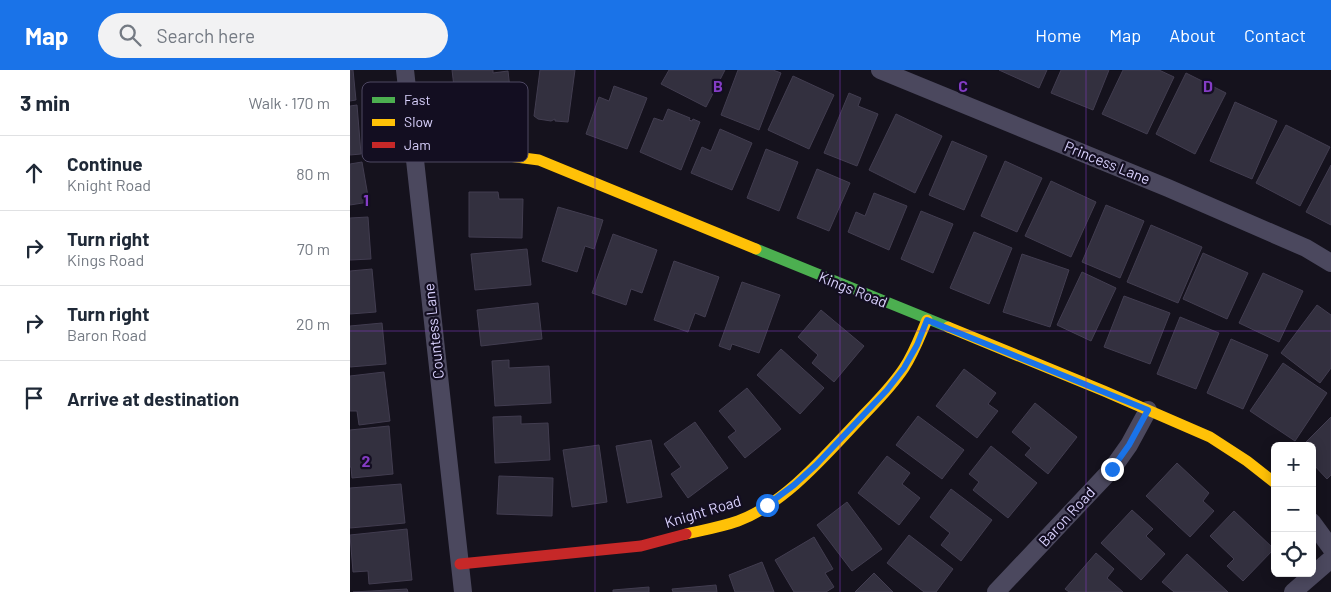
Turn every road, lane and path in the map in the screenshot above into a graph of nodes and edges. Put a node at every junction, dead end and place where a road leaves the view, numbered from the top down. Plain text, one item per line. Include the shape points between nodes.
1 (880, 70) edge
2 (528, 158) edge
3 (415, 162) edge
4 (1331, 263) edge
5 (927, 320) junction
6 (1148, 410) junction
7 (1271, 480) edge
8 (1316, 527) edge
9 (1331, 548) edge
10 (1331, 559) edge
11 (460, 564) junction
12 (463, 592) edge
13 (996, 592) edge
14 (1293, 592) edge

1 - 4 street, Princess Lane via 1168,188 1306,248
2 - 5 street, Kings Road
3 - 11 street, Countess Lane
5 - 6 street, Kings Road
5 - 11 street, Knight Road via 904,368 881,396 794,485 738,521 640,546
6 - 7 street, Kings Road via 1210,437
6 - 13 street, Baron Road via 1112,469
8 - 9 street
10 - 14 street
11 - 12 street, Countess Lane

